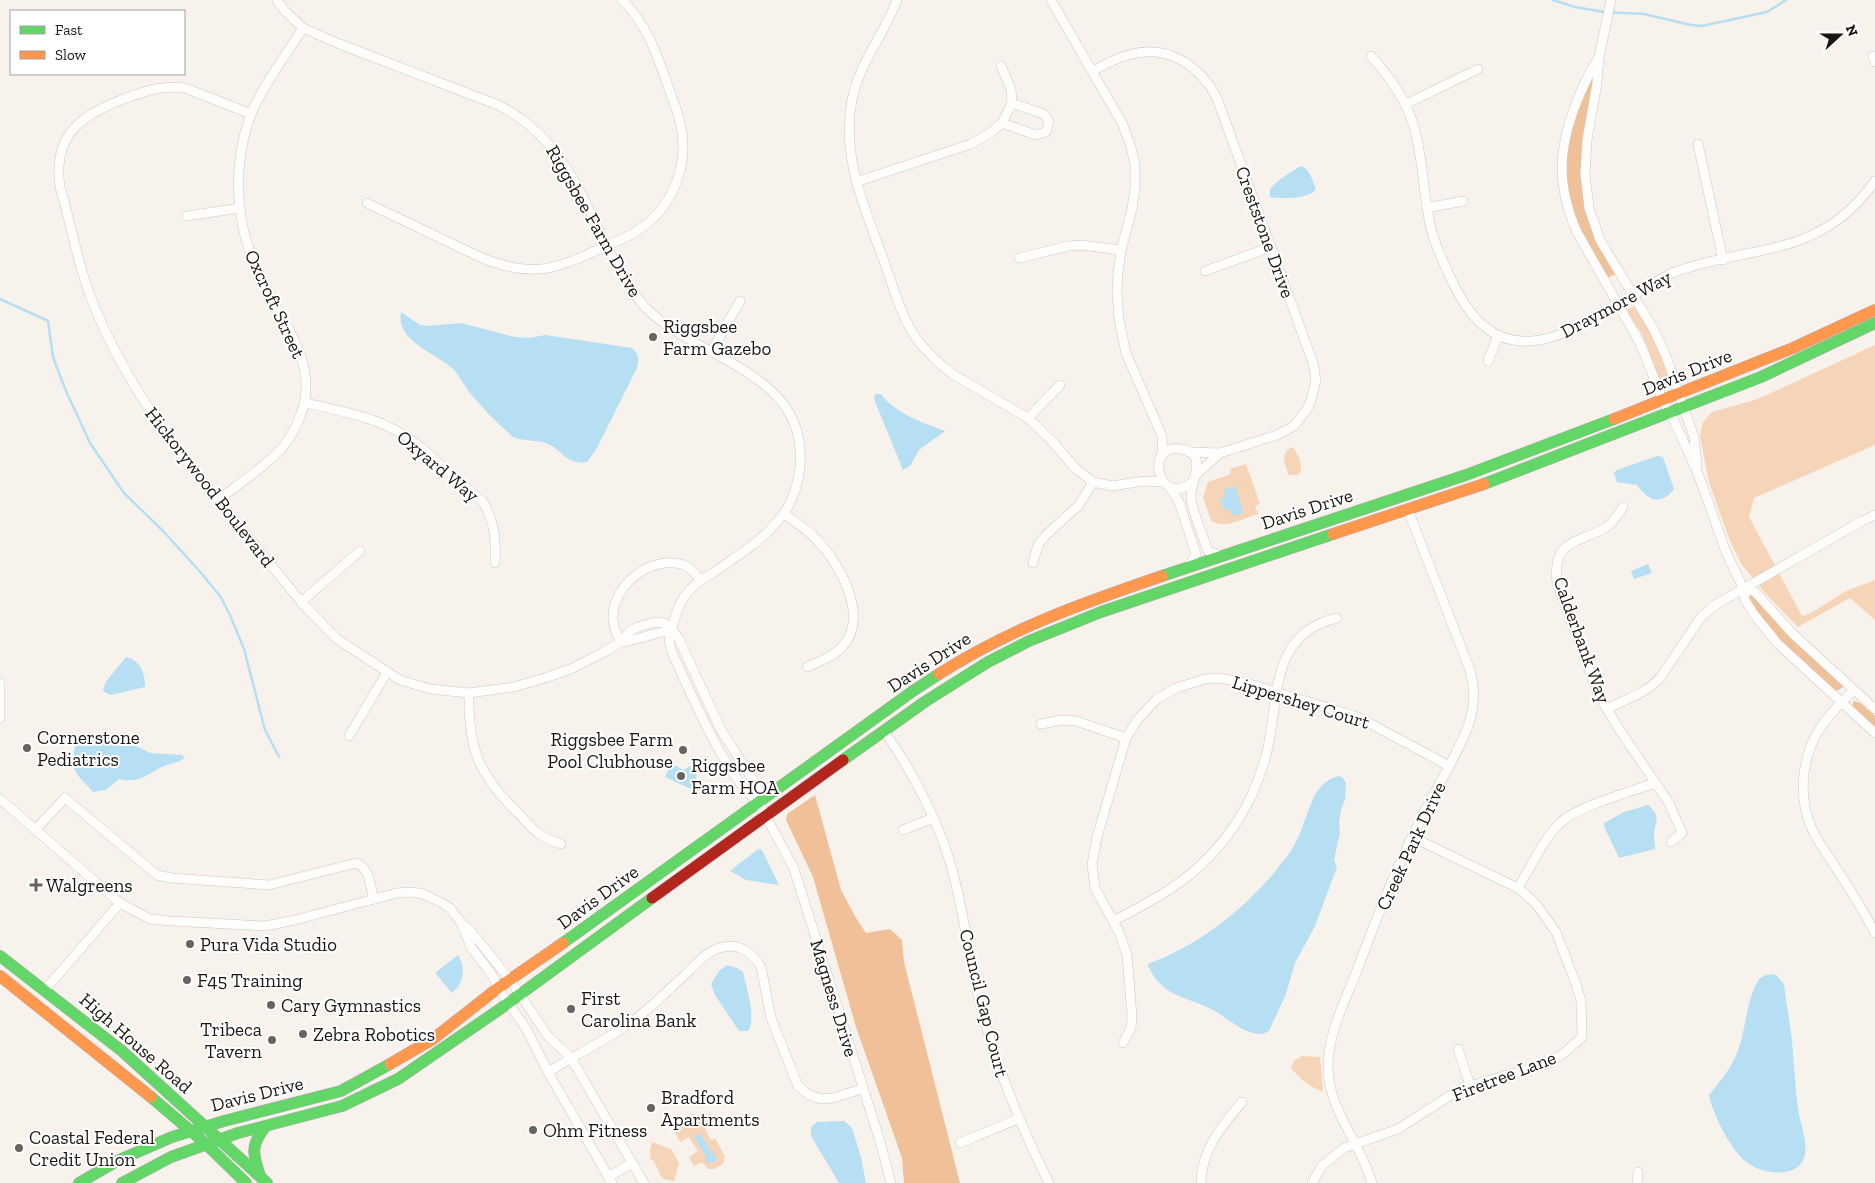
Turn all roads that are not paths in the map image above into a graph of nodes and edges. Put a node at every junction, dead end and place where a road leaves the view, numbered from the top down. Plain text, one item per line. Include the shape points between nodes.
1 (277, 0) edge
2 (622, 0) edge
3 (897, 0) edge
4 (1051, 0) edge
5 (1611, 1) edge
6 (303, 28) junction
7 (1372, 56) dead end
8 (1599, 57) junction
9 (1001, 66) dead end
10 (1478, 69) dead end
11 (1093, 71) junction
12 (1012, 103) junction
13 (1406, 104) junction
14 (252, 114) junction
15 (1002, 123) junction
16 (1698, 144) dead end
17 (1875, 181) edge
18 (856, 182) junction
19 (1463, 201) dead end
20 (367, 203) dead end
21 (240, 208) junction
22 (1427, 208) junction
23 (187, 216) dead end
24 (606, 246) junction
25 (1271, 247) junction
26 (1122, 250) junction
27 (1019, 258) dead end
28 (1723, 260) junction
29 (1205, 271) dead end
30 (1632, 295) junction
31 (740, 300) dead end
32 (1618, 304) junction
33 (1875, 310) edge
34 (1875, 323) edge
35 (1498, 336) junction
36 (711, 352) junction
37 (1488, 361) dead end
38 (1060, 385) dead end
39 (1680, 394) junction
40 (1662, 401) junction
41 (305, 403) junction
42 (1684, 408) junction
43 (1669, 414) junction
44 (1028, 418) junction
45 (1162, 436) junction
46 (1179, 448) junction
47 (1189, 452) junction
48 (1220, 453) junction
49 (1163, 455) junction
50 (1158, 465) junction
51 (1697, 471) junction
52 (1195, 477) junction
53 (1144, 481) junction
54 (1092, 482) junction
55 (1166, 484) junction
56 (218, 500) junction
57 (1623, 507) dead end
58 (1408, 510) junction
59 (784, 514) junction
60 (1875, 516) edge
61 (360, 551) dead end
62 (1221, 556) junction
63 (495, 563) dead end
64 (1033, 563) dead end
65 (1188, 567) junction
66 (701, 580) junction
67 (1743, 588) junction
68 (301, 602) junction
69 (1337, 618) dead end
70 (671, 630) junction
71 (621, 642) junction
72 (807, 667) dead end
73 (388, 672) junction
74 (0, 683) edge
75 (1854, 690) junction
76 (1275, 692) junction
77 (469, 693) junction
78 (1841, 703) junction
79 (1875, 708) edge
80 (1607, 709) junction
81 (0, 718) edge
82 (1041, 724) dead end
83 (884, 731) junction
84 (1875, 733) edge
85 (349, 736) dead end
86 (1126, 738) junction
87 (1449, 766) junction
88 (1655, 783) junction
89 (0, 799) edge
90 (759, 802) junction
91 (767, 816) junction
92 (933, 818) junction
93 (35, 830) junction
94 (903, 830) dead end
95 (1412, 837) junction
96 (1671, 842) dead end
97 (561, 844) dead end
98 (1518, 888) junction
99 (374, 899) junction
100 (120, 904) junction
101 (1113, 921) junction
102 (462, 924) junction
103 (1875, 933) edge
104 (0, 956) edge
105 (4, 979) edge
106 (510, 980) junction
107 (498, 988) junction
108 (45, 990) junction
109 (519, 994) junction
110 (509, 1003) junction
111 (1123, 1043) dead end
112 (1458, 1049) dead end
113 (571, 1058) junction
114 (548, 1072) junction
115 (1470, 1085) junction
116 (862, 1088) junction
117 (1242, 1102) dead end
118 (1018, 1119) junction
119 (205, 1126) junction
120 (265, 1127) junction
121 (190, 1131) junction
122 (220, 1140) junction
123 (960, 1142) dead end
124 (206, 1144) junction
125 (1355, 1144) junction
126 (632, 1163) junction
127 (1638, 1172) dead end
128 (264, 1180) edge
129 (610, 1180) edge
130 (79, 1183) edge
131 (122, 1183) edge
132 (246, 1183) edge
133 (644, 1183) edge
134 (891, 1183) edge
135 (1049, 1183) edge
136 (1201, 1183) edge
137 (1312, 1183) edge
138 (1372, 1183) edge
139 (1637, 1183) edge

1 - 6 street, Riggsbee Farm Drive
2 - 24 street via 634,12 650,38 677,110 684,147 677,182 663,208 640,229
3 - 18 street via 863,65 852,101 849,151
4 - 11 street
5 - 8 street
6 - 14 street, Oxcroft Street
6 - 24 street, Riggsbee Farm Drive via 490,101 517,115 543,136 560,156
7 - 13 street, Draymore Way
8 - 30 street via 1587,140 1586,192 1595,230
8 - 32 street via 1587,76 1568,125 1561,174 1566,203 1577,232
9 - 12 street via 1011,89
10 - 13 street
11 - 25 street, Creststone Drive via 1126,55 1150,52 1174,57 1193,66 1207,81 1218,101
11 - 26 street via 1122,123 1133,156 1134,198
12 - 15 street
12 - 15 street via 1045,115 1049,122 1046,132 1036,135
13 - 22 street, Draymore Way via 1418,144
14 - 21 street, Oxcroft Street via 241,161
14 - 56 street, Hickorywood Boulevard via 184,88 154,88 97,110 78,123 64,145 58,169 83,275 106,334 156,421
15 - 18 street via 971,144
16 - 28 street
17 - 28 street, Draymore Way via 1846,214 1813,235 1780,247
18 - 44 street via 902,311 915,336 935,360 954,375
19 - 22 street
20 - 24 street via 482,258 512,267 529,270 558,267
21 - 23 street
21 - 41 street, Oxcroft Street via 256,268 304,361
22 - 35 street, Draymore Way via 1433,237 1461,300 1476,320
24 - 36 street, Riggsbee Farm Drive via 627,285 648,310 677,333
25 - 29 street
25 - 48 street, Creststone Drive via 1314,363 1315,389 1307,410 1287,431
26 - 27 street via 1081,245
26 - 45 street via 1117,292 1121,335 1132,369
28 - 30 street, Draymore Way via 1672,273
30 - 32 street, Draymore Way
30 - 39 street via 1660,342
31 - 36 street
32 - 35 street, Draymore Way via 1552,337 1531,341
32 - 40 street via 1642,345
33 - 39 main road, Davis Drive
34 - 42 main road, Davis Drive via 1778,370
35 - 37 street
36 - 59 street, Riggsbee Farm Drive via 762,382 778,396 790,417 797,436 800,464 796,487
38 - 44 street
39 - 40 main road, Davis Drive
39 - 42 street
40 - 43 street
40 - 62 main road, Davis Drive via 1466,475
41 - 56 street, Oxcroft Street via 284,445
41 - 63 street, Oxyard Way via 379,421 417,444 483,502 495,532
42 - 43 main road, Davis Drive
42 - 51 street via 1694,437
43 - 51 street
43 - 58 main road, Davis Drive
44 - 54 street
45 - 46 street
45 - 49 street
46 - 47 street
46 - 49 street
47 - 48 street, Creststone Drive
47 - 52 street via 1196,462
48 - 52 street, Creststone Drive
49 - 50 street
50 - 53 street
50 - 55 street
51 - 67 street via 1726,552
52 - 55 street via 1185,487
52 - 62 street via 1190,497 1208,551
53 - 54 street via 1112,486
53 - 55 street
54 - 64 street via 1079,505 1045,536
55 - 65 street via 1179,502 1196,554
56 - 68 street, Hickorywood Boulevard
57 - 80 street, Calderbank Way via 1605,528 1575,540 1563,550 1556,564 1557,583 1598,694
58 - 83 main road, Davis Drive via 1073,622 988,662
58 - 87 street, Creek Park Drive via 1472,678 1472,716
59 - 66 street, Riggsbee Farm Drive via 763,536
59 - 72 street via 814,536 832,559 854,612 852,630 843,646 831,656
60 - 67 street
61 - 68 street
62 - 65 main road, Davis Drive
65 - 90 main road, Davis Drive via 1088,600 964,658
66 - 70 street, Riggsbee Farm Drive via 680,603
66 - 71 street via 690,568 664,563 634,577 622,590 614,610 613,625
67 - 75 street via 1755,592 1793,634
67 - 78 street via 1746,600 1762,627
67 - 80 street via 1701,616 1653,686
68 - 73 street, Hickorywood Boulevard via 337,639
69 - 76 street via 1312,626 1300,637 1285,659
70 - 71 street, Hickorywood Boulevard
70 - 90 street, Riggsbee Farm Drive via 668,641 704,721 750,796
71 - 77 street, Hickorywood Boulevard via 573,668 548,677 514,687
73 - 77 street, Hickorywood Boulevard via 412,685
73 - 85 street
74 - 81 street
75 - 78 street
75 - 79 street
76 - 86 street, Lippershey Court via 1230,679 1190,682 1167,692 1147,708
76 - 87 street, Lippershey Court via 1364,719
76 - 101 street via 1264,762 1247,804 1228,834 1181,883
77 - 97 street via 471,735 488,780 538,833
78 - 84 street
78 - 103 street via 1813,743 1803,776 1804,802 1812,829
80 - 88 street, Calderbank Way
82 - 86 street via 1076,721
83 - 91 main road, Davis Drive
83 - 92 street, Council Gap Court
86 - 101 street, Lippershey Court via 1092,864 1095,888
87 - 95 street, Creek Park Drive
88 - 96 street, Calderbank Way via 1669,803 1682,833
88 - 98 street via 1579,810 1566,818 1553,831
89 - 93 street
90 - 91 street, Riggsbee Farm Drive
90 - 106 main road, Davis Drive
91 - 109 main road, Davis Drive
91 - 116 street, Magness Drive via 794,869
92 - 94 street
92 - 118 street, Council Gap Court via 952,872 986,1026
93 - 99 street via 65,798 157,875 269,884 356,863 366,871
93 - 100 street
95 - 98 street, Firetree Lane
95 - 125 street, Creek Park Drive via 1386,895 1331,1040 1328,1068 1332,1095
98 - 115 street, Firetree Lane via 1536,904 1559,940 1581,1001 1582,1037 1563,1054 1543,1065
99 - 100 street via 266,926 162,921
99 - 102 street via 397,893 423,894 450,908
100 - 108 street
101 - 111 street, Lippershey Court via 1124,944 1130,986 1131,1028
102 - 106 street
102 - 107 street via 471,947
104 - 108 main road, High House Road
105 - 108 main road via 39,991
105 - 121 main road, High House Road via 94,1049
106 - 107 main road, Davis Drive
106 - 109 street
107 - 110 street
107 - 119 main road, Davis Drive via 433,1039 341,1091
108 - 119 main road, High House Road via 122,1051
109 - 110 main road, Davis Drive
109 - 113 street via 548,1036
110 - 114 street via 533,1040
110 - 120 main road, Davis Drive via 423,1063 364,1097
112 - 115 street
113 - 114 street
113 - 116 street via 631,1022 709,953 731,946 742,948 761,967 771,1018 798,1086 821,1099
113 - 126 street
114 - 129 street
115 - 125 street, Firetree Lane via 1398,1130
116 - 134 street, Magness Drive
117 - 136 street via 1214,1137 1202,1167
118 - 123 street
118 - 135 street, Council Gap Court
119 - 121 main road, Davis Drive
119 - 122 main road, High House Road
120 - 122 main road, Davis Drive
120 - 128 main road via 254,1144 253,1155
121 - 124 main road, High House Road
121 - 130 main road, Davis Drive via 152,1145
122 - 124 main road, Davis Drive
122 - 128 main road, High House Road
124 - 131 main road, Davis Drive via 171,1157
124 - 132 main road, High House Road
125 - 137 street, Firetree Lane via 1331,1158
125 - 138 street, Creek Park Drive
126 - 129 street
126 - 133 street
127 - 139 street

